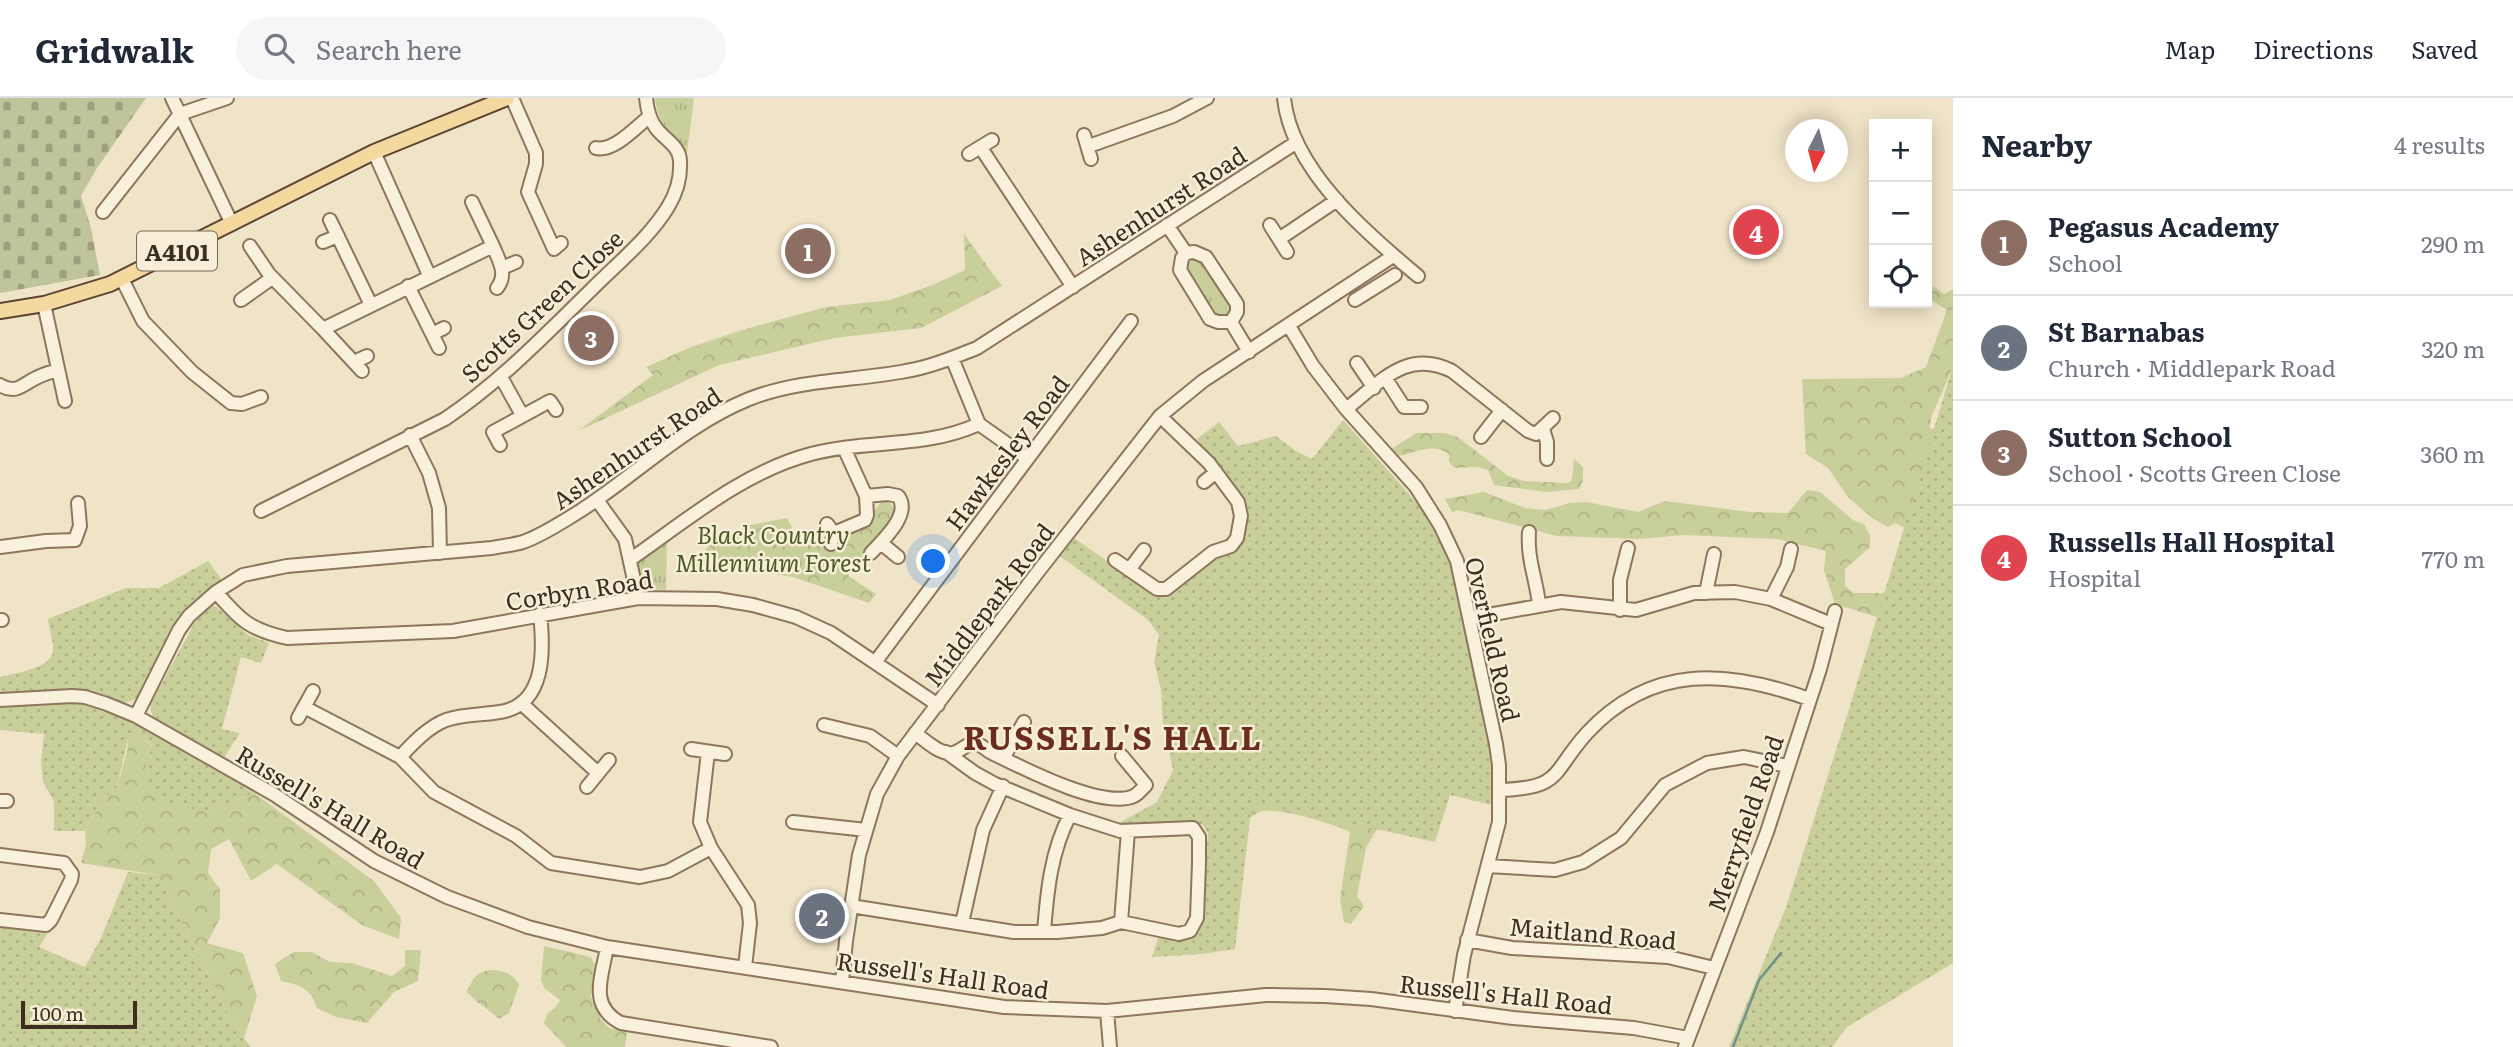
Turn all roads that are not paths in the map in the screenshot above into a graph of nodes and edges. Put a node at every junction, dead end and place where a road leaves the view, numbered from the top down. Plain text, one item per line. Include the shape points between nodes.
1 (172, 98) edge
2 (227, 98) edge
3 (510, 98) edge
4 (639, 98) edge
5 (1207, 98) edge
6 (1284, 98) edge
7 (648, 108) edge
8 (180, 114) junction
9 (992, 140) dead end
10 (1297, 142) junction
11 (1088, 147) dead end
12 (596, 148) dead end
13 (374, 152) junction
14 (1338, 200) junction
15 (472, 202) dead end
16 (103, 212) dead end
17 (330, 220) dead end
18 (232, 224) junction
19 (1167, 225) junction
20 (1270, 225) dead end
21 (338, 236) junction
22 (1279, 239) junction
23 (323, 242) dead end
24 (561, 243) dead end
25 (492, 246) junction
26 (258, 251) dead end
27 (1287, 252) dead end
28 (1186, 253) junction
29 (1393, 256) junction
30 (516, 262) dead end
31 (502, 268) junction
32 (429, 275) junction
33 (1395, 275) dead end
34 (1418, 276) dead end
35 (272, 278) junction
36 (122, 279) junction
37 (1356, 281) junction
38 (408, 286) junction
39 (1073, 287) junction
40 (497, 288) dead end
41 (241, 300) dead end
42 (44, 304) junction
43 (371, 305) junction
44 (0, 311) edge
45 (1131, 321) dead end
46 (1231, 322) junction
47 (1289, 326) junction
48 (444, 328) dead end
49 (323, 329) junction
50 (432, 334) junction
51 (1119, 335) junction
52 (1130, 343) dead end
53 (439, 348) dead end
54 (1249, 352) junction
55 (367, 356) dead end
56 (952, 358) junction
57 (1357, 363) dead end
58 (58, 370) junction
59 (500, 377) junction
60 (1386, 379) junction
61 (0, 385) edge
62 (1374, 388) junction
63 (261, 397) dead end
64 (65, 401) dead end
65 (1421, 407) dead end
66 (1346, 409) junction
67 (556, 410) dead end
68 (1502, 410) junction
69 (522, 415) junction
70 (1160, 416) junction
71 (1553, 418) dead end
72 (979, 424) junction
73 (1543, 429) junction
74 (410, 435) junction
75 (1481, 438) dead end
76 (500, 445) dead end
77 (845, 449) junction
78 (1027, 458) junction
79 (1546, 459) dead end
80 (1216, 472) junction
81 (1204, 482) dead end
82 (866, 496) junction
83 (597, 500) junction
84 (78, 503) dead end
85 (261, 510) dead end
86 (1529, 532) dead end
87 (831, 534) dead end
88 (881, 543) junction
89 (0, 547) edge
90 (1791, 549) dead end
91 (1144, 550) dead end
92 (440, 553) junction
93 (871, 553) dead end
94 (1714, 554) dead end
95 (1622, 556) dead end
96 (898, 557) dead end
97 (631, 559) junction
98 (1115, 560) dead end
99 (1129, 570) junction
100 (216, 592) junction
101 (1706, 593) junction
102 (638, 597) junction
103 (1771, 600) junction
104 (1539, 604) junction
105 (1620, 610) junction
106 (540, 614) junction
107 (1471, 618) junction
108 (876, 662) junction
109 (313, 691) dead end
110 (0, 699) edge
111 (1809, 699) junction
112 (521, 703) junction
113 (939, 705) junction
114 (136, 716) junction
115 (1024, 722) dead end
116 (824, 725) dead end
117 (915, 733) junction
118 (691, 749) dead end
119 (708, 752) junction
120 (946, 752) junction
121 (724, 754) dead end
122 (898, 756) junction
123 (1122, 756) dead end
124 (400, 757) junction
125 (1004, 757) junction
126 (609, 761) dead end
127 (1787, 766) junction
128 (598, 773) junction
129 (1003, 786) junction
130 (587, 787) dead end
131 (1500, 790) junction
132 (1070, 816) junction
133 (793, 822) dead end
134 (866, 830) junction
135 (1128, 831) junction
136 (711, 848) junction
137 (0, 855) edge
138 (1488, 866) junction
139 (851, 906) junction
140 (0, 920) edge
141 (1121, 922) junction
142 (962, 923) junction
143 (1044, 932) junction
144 (1467, 940) junction
145 (607, 947) junction
146 (745, 967) junction
147 (1714, 968) junction
148 (842, 982) junction
149 (1107, 1010) junction
150 (1455, 1011) junction
151 (1687, 1043) edge
152 (771, 1047) edge
153 (1110, 1047) edge

1 - 8 street
2 - 8 street
3 - 13 main road, A4101
3 - 24 street via 536,153 528,192 554,249
4 - 7 street, Scotts Green Close
5 - 11 street via 1173,116
6 - 10 street
7 - 12 street via 614,143
7 - 59 street, Scotts Green Close via 655,127 679,155 670,204 635,246
8 - 16 street
8 - 18 street
9 - 39 street via 975,151
10 - 14 street
10 - 19 street, Ashenhurst Road
13 - 18 main road, A4101
13 - 32 street
14 - 22 street
14 - 29 street
15 - 25 street
17 - 21 street
18 - 36 main road, A4101
19 - 28 street
19 - 39 street, Ashenhurst Road
20 - 22 street
21 - 23 street
21 - 43 street
22 - 27 street
25 - 31 street
25 - 32 street
26 - 35 street
28 - 46 street via 1180,270 1210,319
28 - 46 street via 1202,253 1237,304
29 - 34 street
29 - 37 street, Middlepark Road
30 - 31 street
31 - 40 street via 503,281
32 - 38 street
33 - 37 street via 1361,297
35 - 41 street
35 - 49 street
36 - 42 main road, A4101
36 - 63 street via 143,321 192,372 231,403
37 - 47 street, Middlepark Road
38 - 43 street
38 - 50 street
39 - 56 street, Ashenhurst Road via 977,348
42 - 44 main road, A4101
42 - 58 street
43 - 49 street
45 - 51 street, Hawkesley Road
46 - 54 street
47 - 54 street, Middlepark Road
47 - 66 street, Overfield Road
48 - 50 street
49 - 55 street via 358,367
50 - 53 street
51 - 52 street
51 - 78 street, Hawkesley Road
54 - 70 street, Middlepark Road
56 - 72 street
56 - 83 street, Ashenhurst Road via 907,371 811,383 750,398 716,414
57 - 62 street
58 - 61 street via 22,388
58 - 64 street
59 - 69 street
59 - 74 street, Scotts Green Close via 445,419
60 - 62 street
60 - 65 street via 1404,407
60 - 68 street via 1410,364 1441,366
62 - 66 street
66 - 107 street, Overfield Road via 1416,487 1440,525 1457,561
67 - 69 street via 550,401
68 - 73 street via 1528,431 1536,434
68 - 75 street
69 - 76 street via 492,432
70 - 80 street
70 - 113 street, Middlepark Road
71 - 73 street
72 - 77 street via 934,440
72 - 78 street
73 - 79 street
74 - 85 street, Scotts Green Close
74 - 92 street via 429,473 439,508
77 - 82 street
77 - 97 street via 776,465 739,484
78 - 108 street, Hawkesley Road
80 - 81 street
80 - 99 street via 1238,502 1241,516 1231,546 1213,552 1166,589 1157,589
82 - 87 street via 865,520
82 - 88 street via 888,494 901,500 902,513
83 - 92 street, Ashenhurst Road via 523,542
83 - 97 street via 625,539
84 - 89 street via 75,540
86 - 104 street via 1528,552
88 - 93 street
88 - 96 street
90 - 103 street
91 - 99 street
92 - 100 street, Ashenhurst Road via 263,569
94 - 101 street
95 - 105 street
97 - 102 street
98 - 99 street
100 - 106 street, Corbyn Road via 245,624 287,638 435,633
100 - 114 street, Ashenhurst Road via 180,630
101 - 103 street via 1735,592
101 - 105 street
102 - 106 street, Corbyn Road
102 - 108 street, Corbyn Road via 753,605 831,633
103 - 111 street, Merryfield Road via 1833,617
104 - 105 street via 1573,602
104 - 107 street
106 - 112 street via 539,674
107 - 131 street, Overfield Road via 1496,744
108 - 113 street, Corbyn Road
109 - 124 street via 301,713
110 - 114 street, Russell's Hall Road via 85,697
111 - 127 street, Merryfield Road
111 - 131 street via 1748,680 1681,679 1641,694 1604,717 1548,781
112 - 124 street via 511,710 445,720
112 - 128 street
113 - 117 street, Middlepark Road
114 - 145 street, Russell's Hall Road via 275,795 386,867 447,897 528,927
115 - 125 street
116 - 122 street via 870,736
117 - 120 street
117 - 122 street, Middlepark Road
118 - 119 street
119 - 121 street
119 - 136 street via 700,822
120 - 125 street via 977,744
120 - 129 street
122 - 134 street, Middlepark Road via 877,794
123 - 125 street via 1146,785 1135,795 1116,798 1057,784
124 - 136 street via 434,792 516,836 551,863 640,877 668,871
126 - 128 street
127 - 138 street via 1744,757 1707,763 1665,785 1621,838 1583,862 1555,870
127 - 147 street, Merryfield Road via 1767,832
128 - 130 street
129 - 132 street
129 - 142 street via 982,830
131 - 138 street, Overfield Road via 1499,822
132 - 135 street
132 - 143 street via 1052,864
133 - 134 street
134 - 139 street, Middlepark Road
135 - 141 street
135 - 141 street via 1189,827 1197,832 1196,918 1190,931 1179,934
136 - 146 street via 748,905
137 - 140 street via 64,863 72,874 46,925
138 - 144 street, Overfield Road
139 - 142 street
139 - 148 street, Middlepark Road
141 - 143 street via 1102,929
142 - 143 street
144 - 147 street, Maitland Road via 1512,948 1668,957
144 - 150 street, Overfield Road
145 - 146 street, Russell's Hall Road
145 - 152 street via 599,994 603,1008 621,1023
146 - 148 street, Russell's Hall Road
147 - 151 street, Merryfield Road
148 - 149 street, Russell's Hall Road via 1004,1007
149 - 150 street, Russell's Hall Road via 1266,995 1369,999
149 - 153 street
150 - 151 street, Russell's Hall Road via 1634,1028

